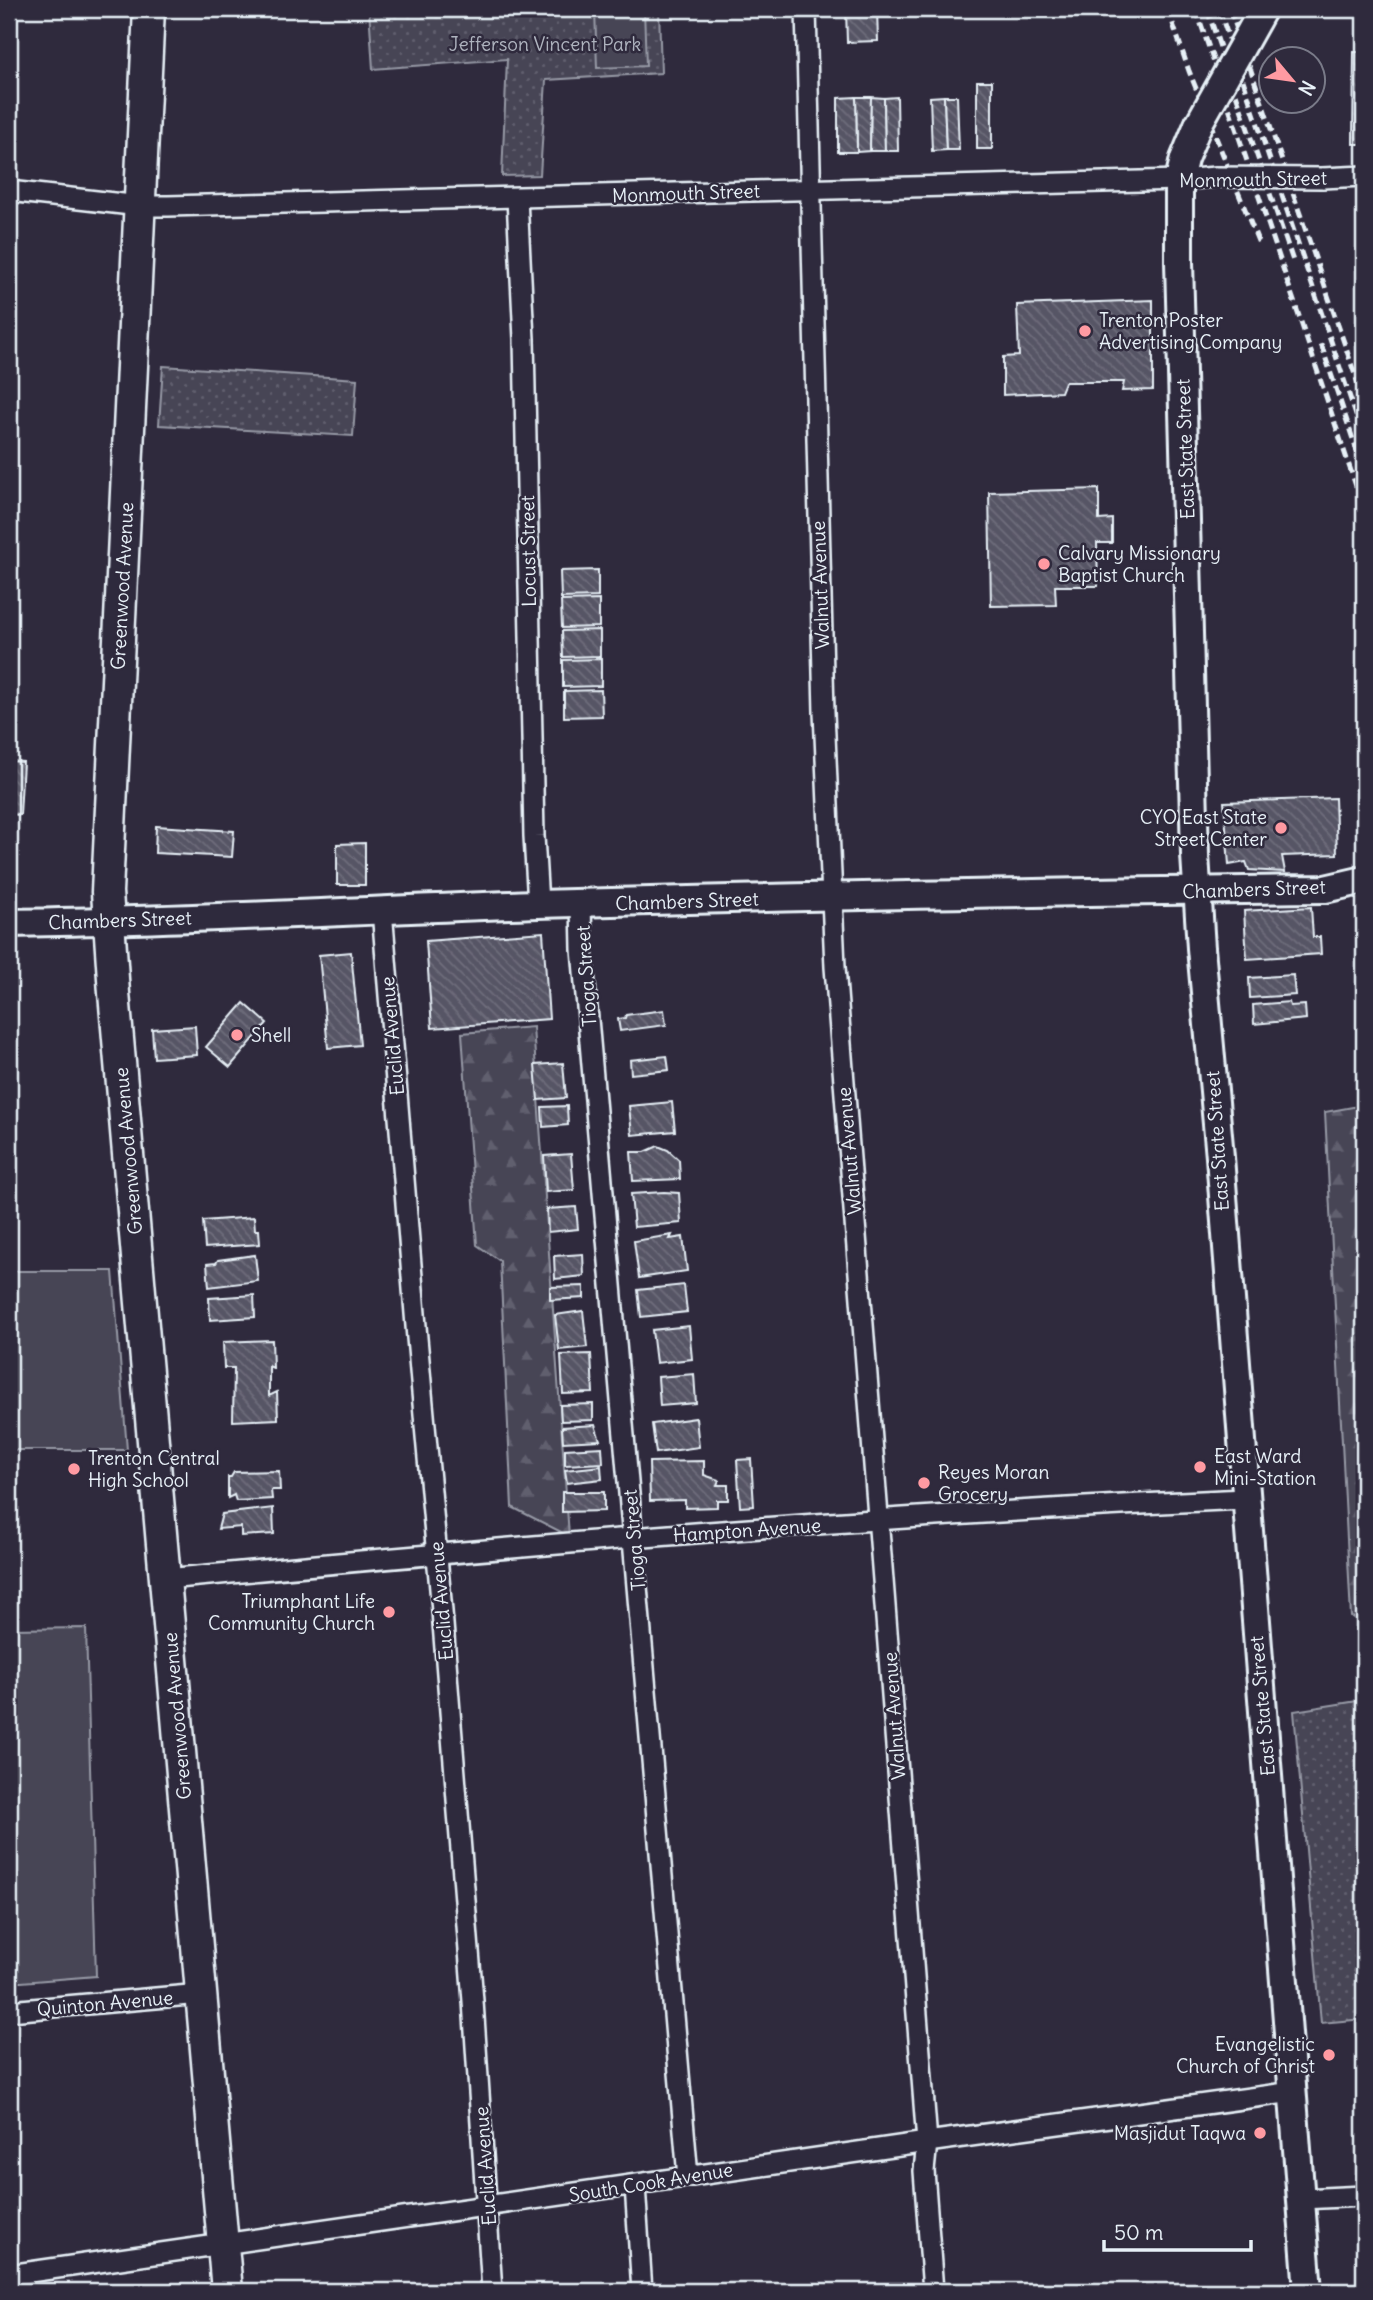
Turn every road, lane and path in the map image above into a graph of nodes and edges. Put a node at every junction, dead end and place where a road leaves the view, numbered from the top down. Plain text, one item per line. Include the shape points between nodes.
1 (149, 9) edge
2 (806, 9) edge
3 (1263, 9) edge
4 (1364, 176) edge
5 (1179, 180) junction
6 (810, 189) junction
7 (9, 191) edge
8 (517, 198) junction
9 (140, 206) junction
10 (1364, 880) edge
11 (1198, 891) junction
12 (831, 897) junction
13 (538, 904) junction
14 (581, 904) junction
15 (382, 910) junction
16 (110, 922) junction
17 (9, 923) edge
18 (1245, 1499) junction
19 (878, 1521) junction
20 (635, 1538) junction
21 (438, 1554) junction
22 (166, 1579) junction
23 (201, 1994) junction
24 (9, 2011) edge
25 (1293, 2092) junction
26 (927, 2142) junction
27 (688, 2177) junction
28 (635, 2185) junction
29 (1364, 2196) edge
30 (1301, 2199) junction
31 (488, 2206) junction
32 (224, 2244) junction
33 (9, 2275) edge
34 (227, 2291) edge
35 (492, 2291) edge
36 (642, 2291) edge
37 (933, 2291) edge
38 (1308, 2291) edge

1 - 9 main road, Greenwood Avenue
2 - 6 street, Walnut Avenue
3 - 5 street, East State Street, bridge via 1198,125
4 - 5 street, Monmouth Street, bridge
5 - 6 street, Monmouth Street
5 - 11 street, East State Street
6 - 8 street, Monmouth Street
6 - 12 street, Walnut Avenue
7 - 9 street, Monmouth Street
8 - 9 street, Monmouth Street
8 - 13 street, Locust Street
9 - 16 main road, Greenwood Avenue via 107,878
10 - 11 street, Chambers Street via 1325,889
11 - 12 street, Chambers Street
11 - 18 street, East State Street
12 - 14 street, Chambers Street
12 - 19 street, Walnut Avenue
13 - 14 street, Chambers Street
13 - 15 street, Chambers Street
14 - 20 street, Tioga Street
15 - 16 street, Chambers Street
15 - 21 street, Euclid Avenue
16 - 17 street, Chambers Street
16 - 22 main road, Greenwood Avenue
18 - 19 street, Hampton Avenue
18 - 25 street, East State Street
19 - 20 street, Hampton Avenue
19 - 26 street, Walnut Avenue
20 - 21 street, Hampton Avenue
20 - 27 street, Tioga Street
21 - 22 street, Hampton Avenue
21 - 31 street, Euclid Avenue
22 - 23 main road, Greenwood Avenue
23 - 24 street, Quinton Avenue
23 - 32 main road, Greenwood Avenue
25 - 26 street, South Cook Avenue
25 - 30 street, East State Street
26 - 27 street, South Cook Avenue
26 - 37 street, Walnut Avenue via 924,2171
27 - 28 street, South Cook Avenue
28 - 31 street, South Cook Avenue
28 - 36 street
29 - 30 street
30 - 38 street, East State Street
31 - 32 street, South Cook Avenue
31 - 35 street, Euclid Avenue
32 - 33 street, South Cook Avenue
32 - 34 main road, Greenwood Avenue

